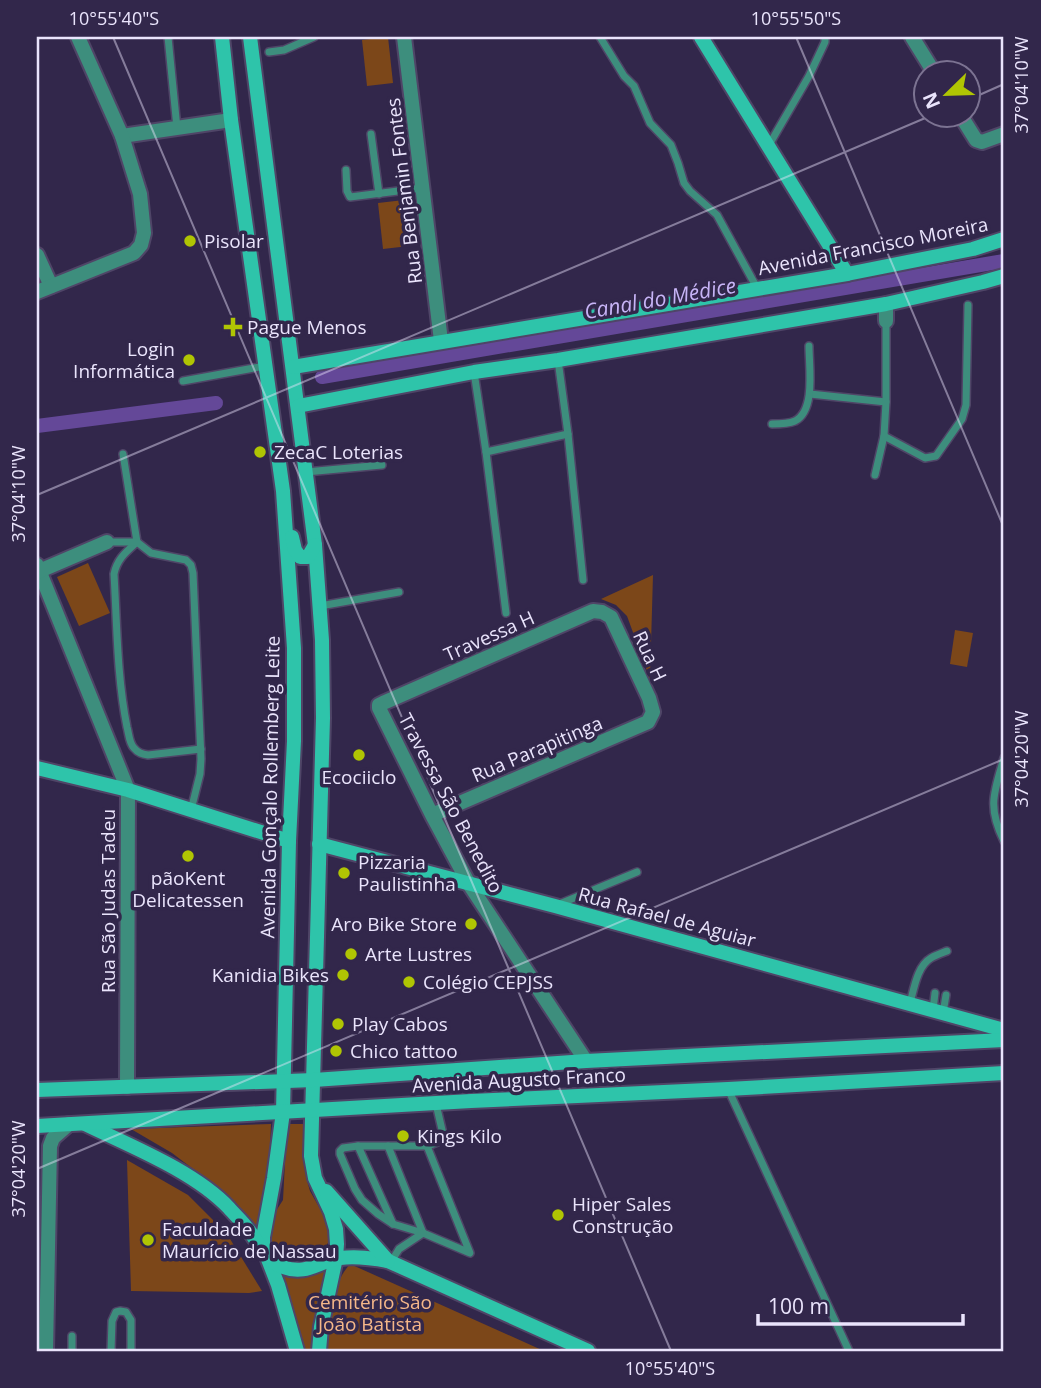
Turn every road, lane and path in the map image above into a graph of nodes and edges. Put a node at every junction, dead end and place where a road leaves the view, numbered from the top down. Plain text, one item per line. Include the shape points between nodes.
1 (78, 37) edge
2 (168, 37) edge
3 (222, 37) edge
4 (250, 37) edge
5 (314, 37) edge
6 (404, 37) edge
7 (600, 37) edge
8 (701, 37) edge
9 (825, 37) edge
10 (912, 37) edge
11 (269, 52) dead end
12 (926, 60) edge
13 (231, 120) junction
14 (177, 129) junction
15 (970, 130) edge
16 (371, 134) dead end
17 (122, 136) junction
18 (998, 137) edge
19 (768, 146) junction
20 (346, 170) dead end
21 (423, 188) junction
22 (379, 194) junction
23 (1004, 239) edge
24 (37, 255) edge
25 (847, 274) junction
26 (1004, 276) edge
27 (51, 286) junction
28 (758, 289) junction
29 (37, 292) edge
30 (886, 304) junction
31 (968, 305) dead end
32 (886, 321) joint
33 (442, 341) junction
34 (809, 346) dead end
35 (558, 360) junction
36 (266, 366) junction
37 (293, 367) junction
38 (474, 372) junction
39 (183, 381) dead end
40 (810, 394) junction
41 (886, 402) junction
42 (298, 406) junction
43 (772, 424) dead end
44 (568, 434) junction
45 (884, 436) junction
46 (486, 452) junction
47 (123, 454) dead end
48 (382, 465) dead end
49 (306, 472) junction
50 (875, 475) dead end
51 (283, 491) junction
52 (107, 542) joint
53 (137, 542) junction
54 (315, 545) junction
55 (38, 569) edge
56 (583, 580) dead end
57 (399, 592) dead end
58 (320, 606) junction
59 (506, 613) dead end
60 (611, 617) joint
61 (383, 703) joint
62 (653, 712) joint
63 (201, 749) junction
64 (1004, 758) edge
65 (37, 768) edge
66 (128, 790) junction
67 (191, 810) junction
68 (432, 815) junction
69 (289, 841) junction
70 (1004, 841) edge
71 (319, 844) junction
72 (637, 872) dead end
73 (469, 884) junction
74 (555, 906) junction
75 (947, 951) dead end
76 (935, 993) dead end
77 (946, 995) dead end
78 (909, 1004) junction
79 (938, 1012) junction
80 (1004, 1030) edge
81 (1004, 1040) edge
82 (586, 1061) junction
83 (1004, 1073) edge
84 (314, 1080) junction
85 (285, 1081) junction
86 (127, 1087) junction
87 (729, 1088) junction
88 (37, 1090) edge
89 (436, 1104) junction
90 (313, 1110) junction
91 (283, 1112) junction
92 (76, 1124) junction
93 (37, 1126) edge
94 (358, 1146) junction
95 (388, 1146) junction
96 (427, 1146) junction
97 (315, 1178) junction
98 (393, 1224) junction
99 (423, 1233) junction
100 (266, 1254) junction
101 (336, 1258) junction
102 (390, 1262) junction
103 (72, 1336) dead end
104 (46, 1351) edge
105 (72, 1351) edge
106 (111, 1351) edge
107 (131, 1351) edge
108 (297, 1351) edge
109 (319, 1351) edge
110 (588, 1351) edge
111 (849, 1351) edge

1 - 17 street
2 - 14 lane
3 - 13 main road, Avenida Gonçalo Rollemberg Leite
4 - 37 main road
5 - 11 lane
6 - 21 street, Rua Benjamin Fontes
7 - 28 lane via 634,86 650,123 671,145 684,183 717,215
8 - 19 main road
9 - 19 lane via 809,76
10 - 12 street
13 - 14 street
13 - 36 main road, Avenida Gonçalo Rollemberg Leite
14 - 17 street
15 - 18 street via 982,142
16 - 22 lane
17 - 27 street via 140,194 141,245 134,253
19 - 25 main road
20 - 22 lane via 350,197
21 - 22 lane
21 - 33 street, Rua Benjamin Fontes
23 - 25 main road, Avenida Francisco Moreira
24 - 27 street
25 - 28 main road, Avenida Francisco Moreira
26 - 30 main road
27 - 29 street
28 - 33 main road, Avenida Francisco Moreira
30 - 32 street
30 - 35 main road
31 - 45 lane via 962,419 931,458
32 - 41 lane
33 - 37 main road, Avenida Francisco Moreira
34 - 40 lane
35 - 38 main road
35 - 44 lane
36 - 39 lane
36 - 51 main road, Avenida Gonçalo Rollemberg Leite
37 - 42 main road
38 - 42 main road
38 - 46 lane
40 - 41 lane
40 - 43 lane via 805,412 797,420
41 - 45 lane
42 - 49 main road
44 - 46 lane
44 - 56 lane
45 - 50 lane
46 - 59 lane
47 - 53 lane
48 - 49 lane
49 - 54 main road
51 - 54 main road via 297,555 308,557
51 - 69 main road, Avenida Gonçalo Rollemberg Leite via 294,648
52 - 53 lane
52 - 55 street
53 - 63 lane via 191,565
53 - 63 lane via 121,556 114,574 118,656 130,743 148,755
54 - 58 main road
55 - 66 street, Rua São Judas Tadeu
57 - 58 lane
58 - 71 main road
60 - 61 street, Travessa H via 593,611
60 - 62 street, Rua H
61 - 68 street, Travessa São Benedito via 379,708
62 - 68 street, Rua Parapitinga via 648,722
63 - 67 lane
64 - 70 lane via 993,794
65 - 66 main road
66 - 67 main road
66 - 86 street, Rua São Judas Tadeu
67 - 69 main road
68 - 73 street, Travessa São Benedito
69 - 85 main road, Avenida Gonçalo Rollemberg Leite
71 - 73 main road, Rua Rafael de Aguiar
71 - 84 main road
72 - 74 lane
73 - 74 main road, Rua Rafael de Aguiar
73 - 82 street, Travessa São Benedito
74 - 78 main road, Rua Rafael de Aguiar
75 - 78 lane via 925,964
76 - 79 lane
77 - 79 lane
78 - 79 main road, Rua Rafael de Aguiar
79 - 80 main road, Rua Rafael de Aguiar
81 - 82 main road, Avenida Augusto Franco
82 - 84 main road, Avenida Augusto Franco
83 - 87 main road, Avenida Augusto Franco
84 - 85 main road, Avenida Augusto Franco
84 - 90 main road
85 - 86 main road, Avenida Augusto Franco
85 - 91 main road, Avenida Gonçalo Rollemberg Leite
86 - 88 main road, Avenida Augusto Franco
87 - 89 main road, Avenida Augusto Franco
87 - 111 lane
89 - 90 main road, Avenida Augusto Franco
89 - 96 lane via 442,1139
90 - 91 main road, Avenida Augusto Franco
90 - 97 main road
91 - 92 main road, Avenida Augusto Franco
91 - 100 main road, Avenida Gonçalo Rollemberg Leite via 263,1237
92 - 93 main road, Avenida Augusto Franco
92 - 100 main road via 150,1155 196,1181 224,1203
92 - 104 street via 50,1146
94 - 95 lane
94 - 98 lane
94 - 98 lane via 340,1151 350,1178 362,1199
95 - 96 lane
95 - 99 lane
96 - 99 lane via 470,1253
97 - 101 main road via 336,1229
97 - 102 main road
98 - 99 lane
99 - 102 lane via 399,1249
100 - 101 main road via 279,1266 294,1270
100 - 108 main road
101 - 102 main road via 361,1256
101 - 109 main road
102 - 110 main road
103 - 105 lane
106 - 107 lane via 112,1321 120,1311 131,1320

